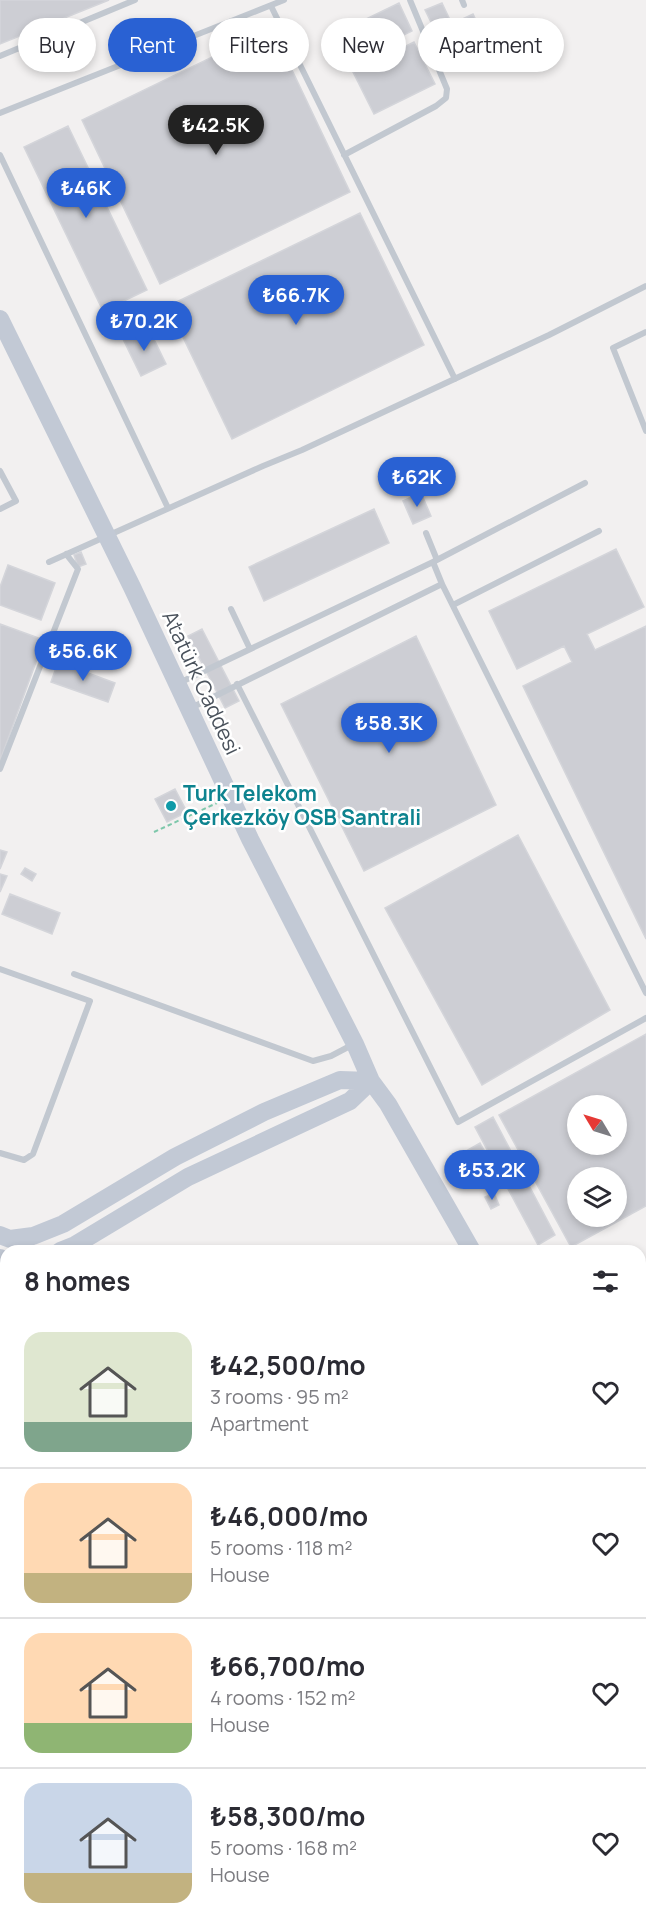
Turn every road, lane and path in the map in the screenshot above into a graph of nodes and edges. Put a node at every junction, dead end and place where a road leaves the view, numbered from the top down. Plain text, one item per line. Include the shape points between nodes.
1 (135, 0) edge
2 (284, 0) edge
3 (412, 1) edge
4 (271, 6) junction
5 (0, 56) edge
6 (0, 113) edge
7 (0, 155) edge
8 (344, 155) junction
9 (646, 286) edge
10 (0, 319) edge
11 (646, 332) edge
12 (455, 379) junction
13 (646, 431) edge
14 (0, 471) edge
15 (585, 483) dead end
16 (168, 508) junction
17 (0, 509) edge
18 (599, 531) dead end
19 (426, 533) dead end
20 (107, 536) junction
21 (66, 554) junction
22 (435, 561) junction
23 (49, 562) dead end
24 (442, 584) junction
25 (453, 605) junction
26 (231, 609) dead end
27 (249, 649) junction
28 (176, 684) junction
29 (237, 684) junction
30 (188, 709) junction
31 (0, 769) edge
32 (217, 803) dead end
33 (154, 832) dead end
34 (0, 969) edge
35 (74, 974) dead end
36 (646, 993) edge
37 (646, 1018) edge
38 (355, 1044) junction
39 (371, 1081) junction
40 (0, 1152) edge
41 (0, 1235) edge
42 (84, 1245) edge
43 (468, 1245) edge

1 - 5 lane
2 - 4 lane
3 - 8 lane via 447,89 446,98
4 - 6 lane
4 - 8 lane
7 - 16 lane
8 - 12 lane
9 - 12 lane
10 - 20 street, Atatürk Caddesi
11 - 13 lane via 613,348
12 - 16 lane
14 - 17 lane via 16,501
15 - 22 lane
16 - 20 lane
18 - 25 lane
19 - 22 lane
20 - 21 lane
20 - 28 street, Atatürk Caddesi
21 - 23 lane
21 - 31 lane via 78,569
22 - 24 lane
22 - 27 lane
24 - 25 lane
24 - 29 lane
25 - 36 lane
26 - 27 lane
27 - 28 lane
28 - 30 street, Atatürk Caddesi
29 - 30 lane
29 - 37 lane via 458,1122
30 - 38 street, Atatürk Caddesi
32 - 33 path
34 - 40 lane via 90,1000 33,1154 24,1160
35 - 38 lane via 313,1061
38 - 39 street, Atatürk Caddesi
39 - 41 street via 340,1080 264,1112 175,1157 63,1224 33,1236 10,1239
39 - 42 street via 350,1101 188,1177
39 - 43 street, Atatürk Caddesi

